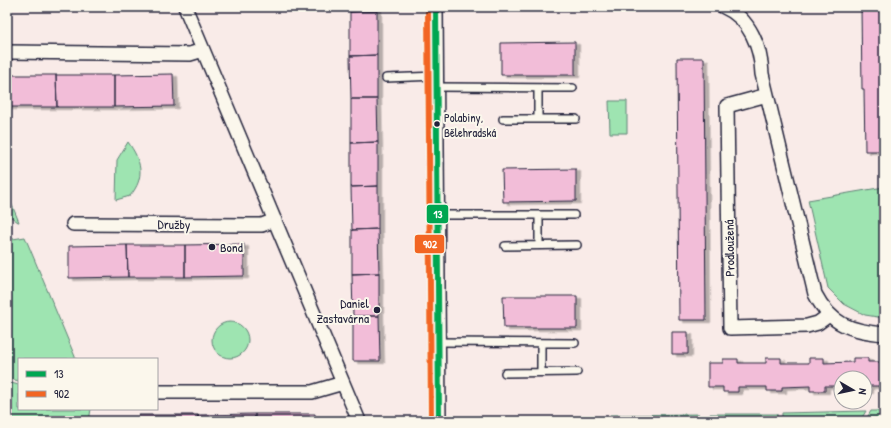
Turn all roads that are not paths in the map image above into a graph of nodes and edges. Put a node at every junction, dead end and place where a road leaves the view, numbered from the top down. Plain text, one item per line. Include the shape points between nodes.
1 (185, 7) edge
2 (436, 7) edge
3 (732, 9) edge
4 (203, 50) junction
5 (7, 52) edge
6 (386, 78) dead end
7 (436, 82) junction
8 (538, 88) junction
9 (573, 88) dead end
10 (767, 95) junction
11 (503, 119) dead end
12 (538, 119) junction
13 (576, 119) dead end
14 (437, 215) junction
15 (539, 215) junction
16 (574, 215) dead end
17 (275, 220) junction
18 (73, 224) dead end
19 (539, 245) junction
20 (577, 245) dead end
21 (505, 246) dead end
22 (829, 315) junction
23 (884, 334) edge
24 (438, 342) junction
25 (541, 343) junction
26 (575, 343) dead end
27 (541, 372) junction
28 (577, 372) dead end
29 (505, 373) dead end
30 (343, 383) junction
31 (158, 392) edge
32 (359, 421) edge
33 (439, 421) edge

1 - 4 street
2 - 7 street
3 - 10 street via 750,31 757,46
4 - 5 street via 190,54
4 - 17 street
6 - 7 lane
7 - 8 lane
7 - 14 street
8 - 9 lane
8 - 12 lane
10 - 22 street via 813,289
10 - 22 street, Prodloužená via 728,106 730,328 806,326 818,323
11 - 12 lane
12 - 13 lane
14 - 15 lane
14 - 24 street
15 - 16 lane
15 - 19 lane
17 - 18 street, Družby via 262,225
17 - 30 street
19 - 20 lane
19 - 21 lane
22 - 23 street via 848,328
24 - 25 lane
24 - 33 street
25 - 26 lane
25 - 27 lane
27 - 28 lane
27 - 29 lane
30 - 31 street via 312,392
30 - 32 street

